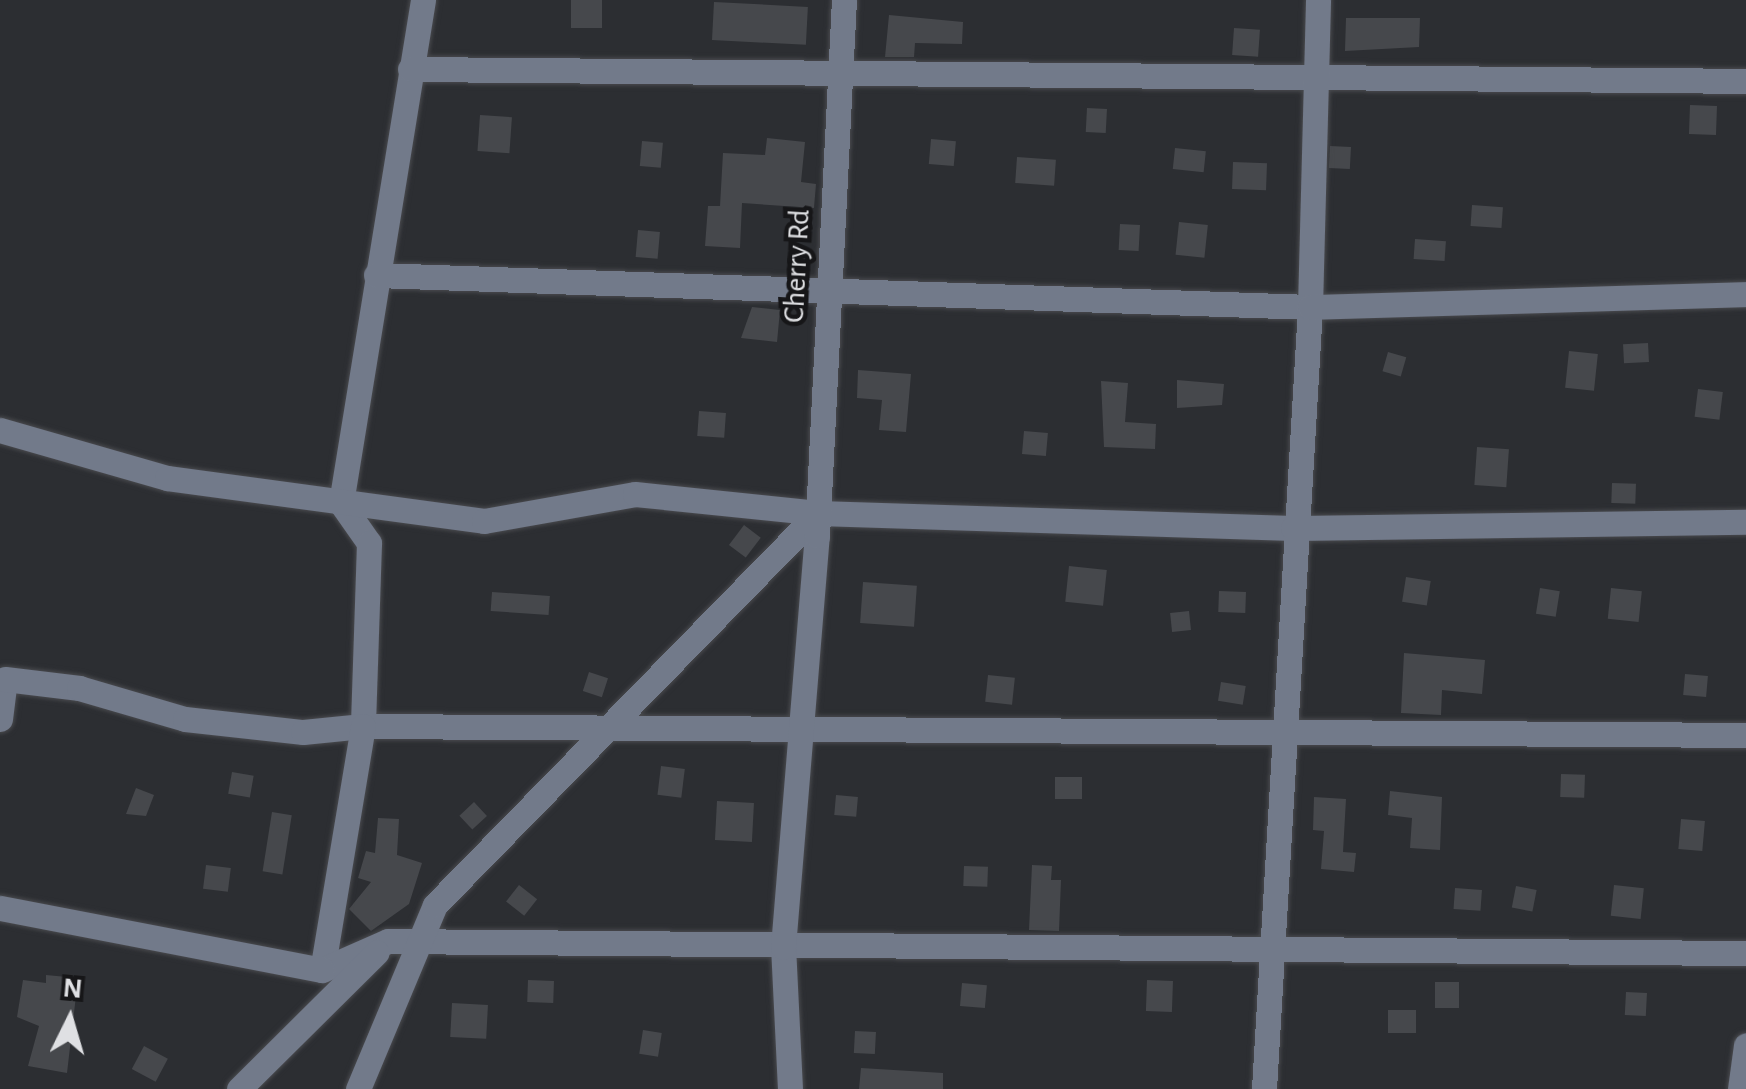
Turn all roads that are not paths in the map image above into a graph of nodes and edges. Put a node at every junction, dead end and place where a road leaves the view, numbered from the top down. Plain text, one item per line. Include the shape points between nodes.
1 (423, 0) edge
2 (844, 0) edge
3 (1318, 0) edge
4 (410, 69) junction
5 (840, 71) junction
6 (1316, 78) junction
7 (1746, 81) edge
8 (376, 275) junction
9 (829, 287) junction
10 (1746, 294) edge
11 (1310, 307) junction
12 (0, 430) edge
13 (341, 503) junction
14 (1746, 522) edge
15 (817, 524) junction
16 (1297, 528) junction
17 (0, 719) edge
18 (804, 725) junction
19 (363, 726) junction
20 (607, 726) junction
21 (1285, 734) junction
22 (1746, 735) edge
23 (435, 905) junction
24 (0, 908) edge
25 (388, 941) junction
26 (418, 942) junction
27 (783, 947) junction
28 (1272, 952) junction
29 (1746, 953) edge
30 (322, 970) junction
31 (1746, 1045) edge
32 (239, 1089) edge
33 (358, 1089) edge
34 (790, 1089) edge
35 (1264, 1089) edge
36 (1740, 1089) edge

1 - 4 street
2 - 5 street, Cherry Rd
3 - 6 street
4 - 5 street
4 - 8 street
5 - 6 street
5 - 9 street, Cherry Rd
6 - 7 street
6 - 11 street
8 - 9 street
8 - 13 street
9 - 11 street
9 - 15 street, Cherry Rd
10 - 11 street
11 - 16 street
12 - 13 street via 167,478
13 - 15 street via 484,521 635,494
13 - 19 street via 370,543
14 - 16 street
15 - 16 street
15 - 18 street, Cherry Rd
15 - 20 street
16 - 21 street
17 - 19 street via 5,679 78,688 185,719 303,732
18 - 20 street
18 - 21 street
18 - 27 street, Cherry Rd
19 - 20 street
19 - 30 street
20 - 23 street
21 - 22 street
21 - 28 street
23 - 25 street
23 - 26 street
24 - 30 street
25 - 26 street
25 - 30 street
25 - 32 street
26 - 27 street
26 - 33 street
27 - 28 street
27 - 34 street, Cherry Rd
28 - 29 street
28 - 35 street
31 - 36 street

